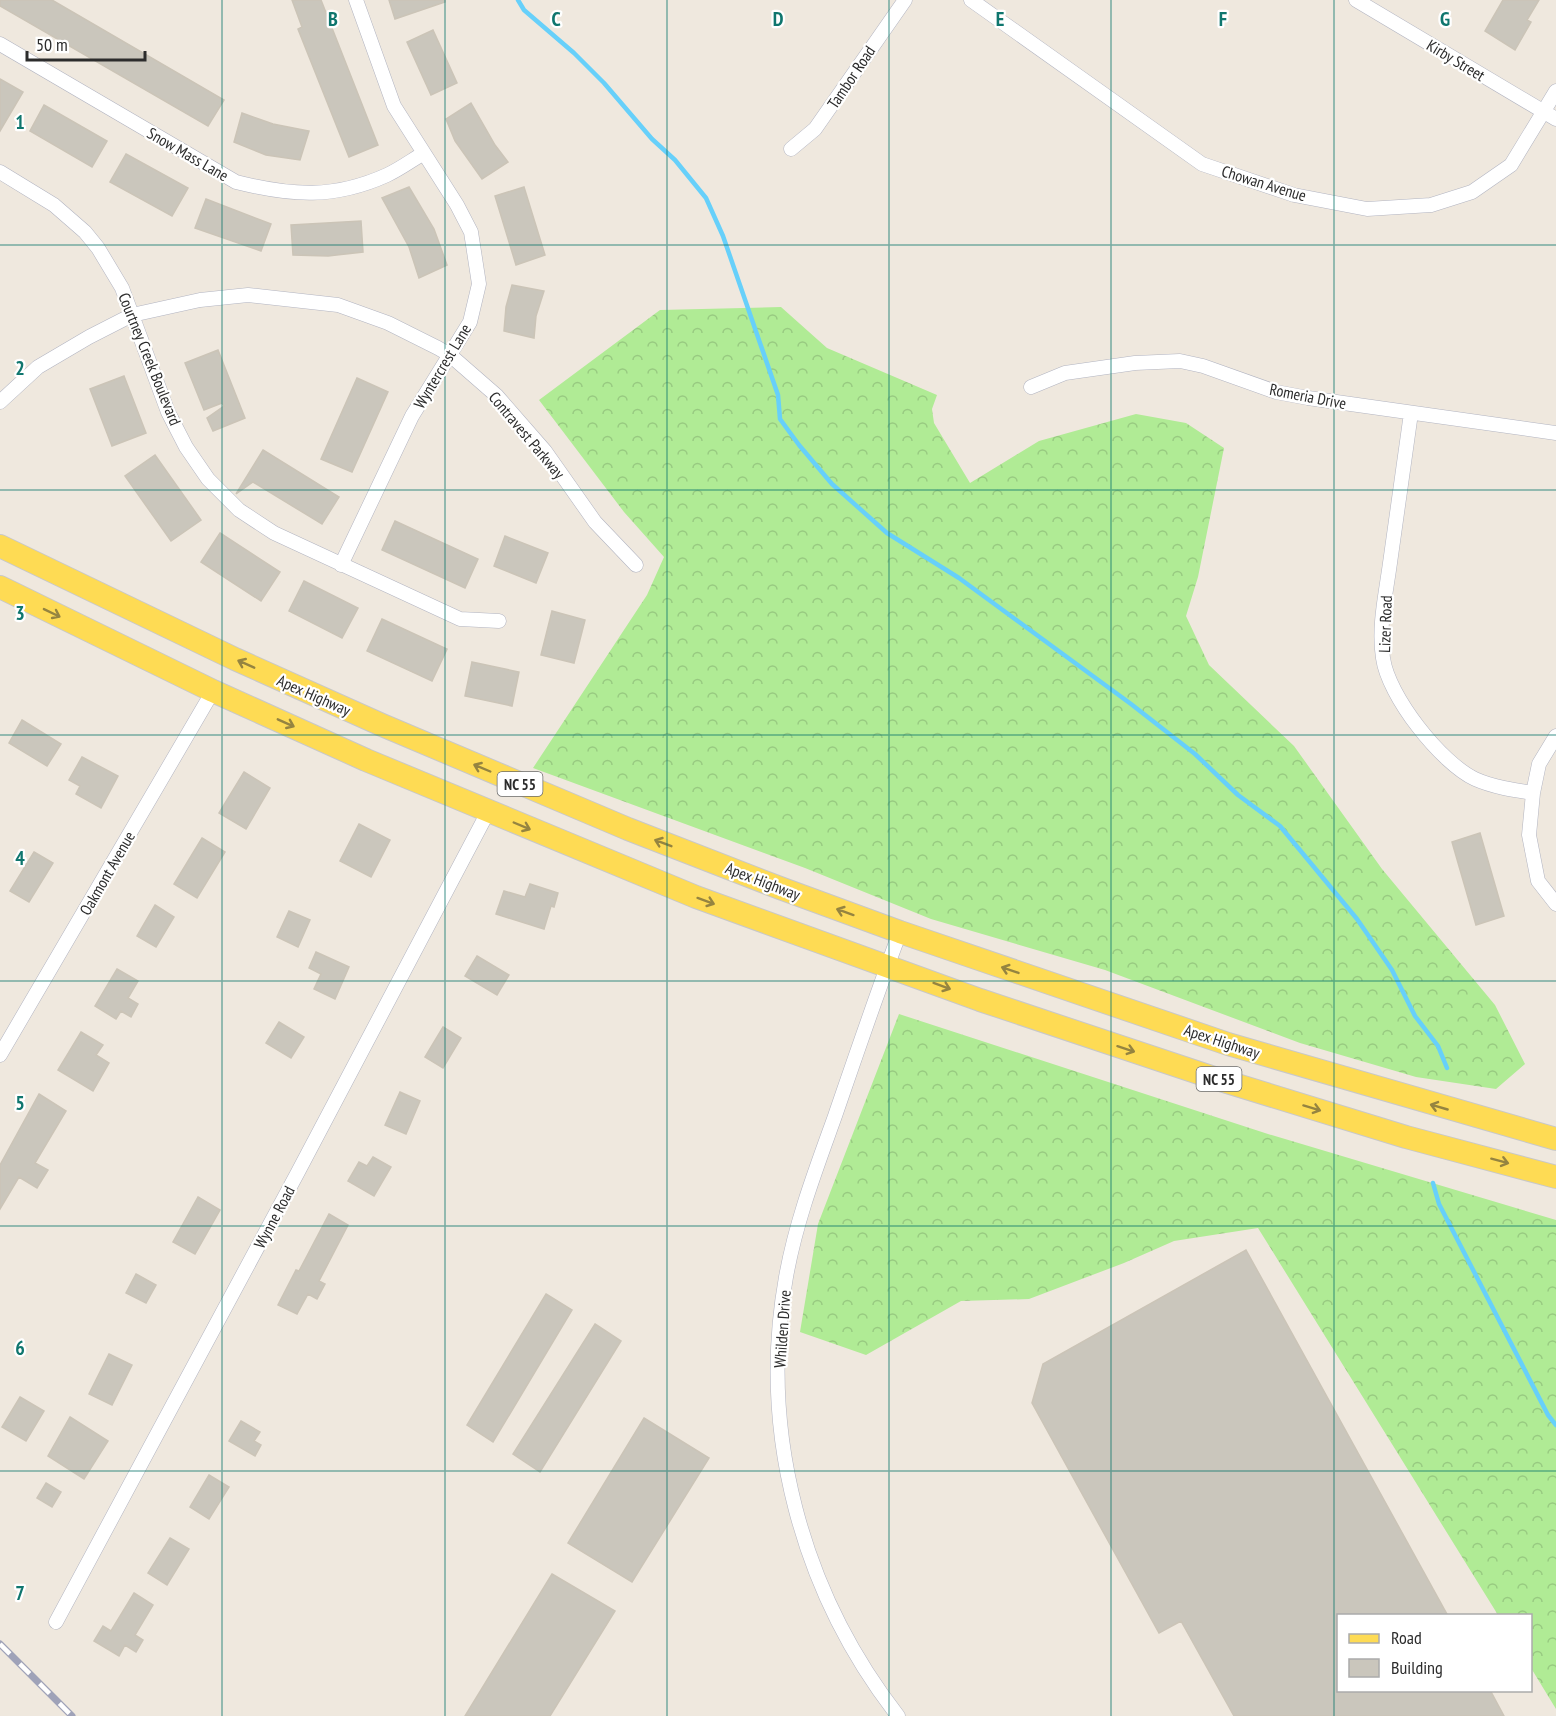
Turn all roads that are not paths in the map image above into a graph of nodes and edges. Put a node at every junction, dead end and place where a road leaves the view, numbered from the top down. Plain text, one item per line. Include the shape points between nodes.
1 (356, 0) edge
2 (905, 0) edge
3 (971, 0) edge
4 (1356, 0) edge
5 (0, 44) edge
6 (1556, 91) edge
7 (1544, 111) junction
8 (1556, 119) edge
9 (791, 149) dead end
10 (424, 153) junction
11 (0, 172) edge
12 (132, 315) junction
13 (450, 355) junction
14 (1031, 387) dead end
15 (0, 402) edge
16 (1411, 413) junction
17 (1556, 433) edge
18 (0, 546) edge
19 (340, 565) junction
20 (636, 565) dead end
21 (0, 587) edge
22 (499, 621) dead end
23 (213, 691) junction
24 (1556, 736) edge
25 (1533, 793) junction
26 (488, 812) junction
27 (1556, 904) edge
28 (900, 932) junction
29 (887, 966) junction
30 (0, 1055) edge
31 (1556, 1139) edge
32 (1556, 1177) edge
33 (57, 1622) dead end
34 (898, 1716) edge

1 - 10 street, Wyntercrest Lane via 394,106
2 - 9 street, Tambor Road via 815,129
3 - 7 street, Chowan Avenue via 1202,164 1294,195 1367,209 1431,205 1472,192 1511,165
4 - 7 street, Kirby Street
5 - 10 street, Snow Mass Lane via 236,182 273,191 313,194 353,188 389,174
6 - 7 street, Chowan Avenue
7 - 8 street, Kirby Street
10 - 13 street, Wyntercrest Lane via 471,232 476,255 479,284 470,322
11 - 12 street, Courtney Creek Boulevard via 54,205 85,232 122,288
12 - 13 street, Contravest Parkway via 200,300 248,295 299,300 338,305 388,323
12 - 15 street, Contravest Parkway via 38,367
12 - 19 street, Courtney Creek Boulevard via 168,412 208,478 239,510 274,533
13 - 19 street, Wyntercrest Lane via 412,416
13 - 20 street, Contravest Parkway via 497,396 545,451 595,522
14 - 16 street, Romeria Drive via 1065,373 1180,361 1276,392
16 - 17 street, Romeria Drive
16 - 25 street, Lizer Road via 1382,631 1383,659 1392,688 1441,754 1474,778
28 -> 18 main road, Apex Highway / NC 55 via 628,830 497,775 235,659
19 - 22 street, Courtney Creek Boulevard via 460,619
21 -> 23 main road, NC 55
23 -> 26 main road, NC 55
23 - 30 street, Oakmont Avenue
24 - 25 street via 1539,764
25 - 27 street via 1529,835 1538,881
26 -> 29 main road, NC 55 via 696,897
26 - 33 street, Wynne Road
28 - 29 street, Whilden Drive
31 -> 28 main road, Apex Highway / NC 55 via 1228,1044
29 -> 32 main road, NC 55 via 1214,1078 1406,1137
29 - 34 street, Whilden Drive via 804,1203 791,1251 782,1306 778,1397 788,1477 812,1565 851,1646

